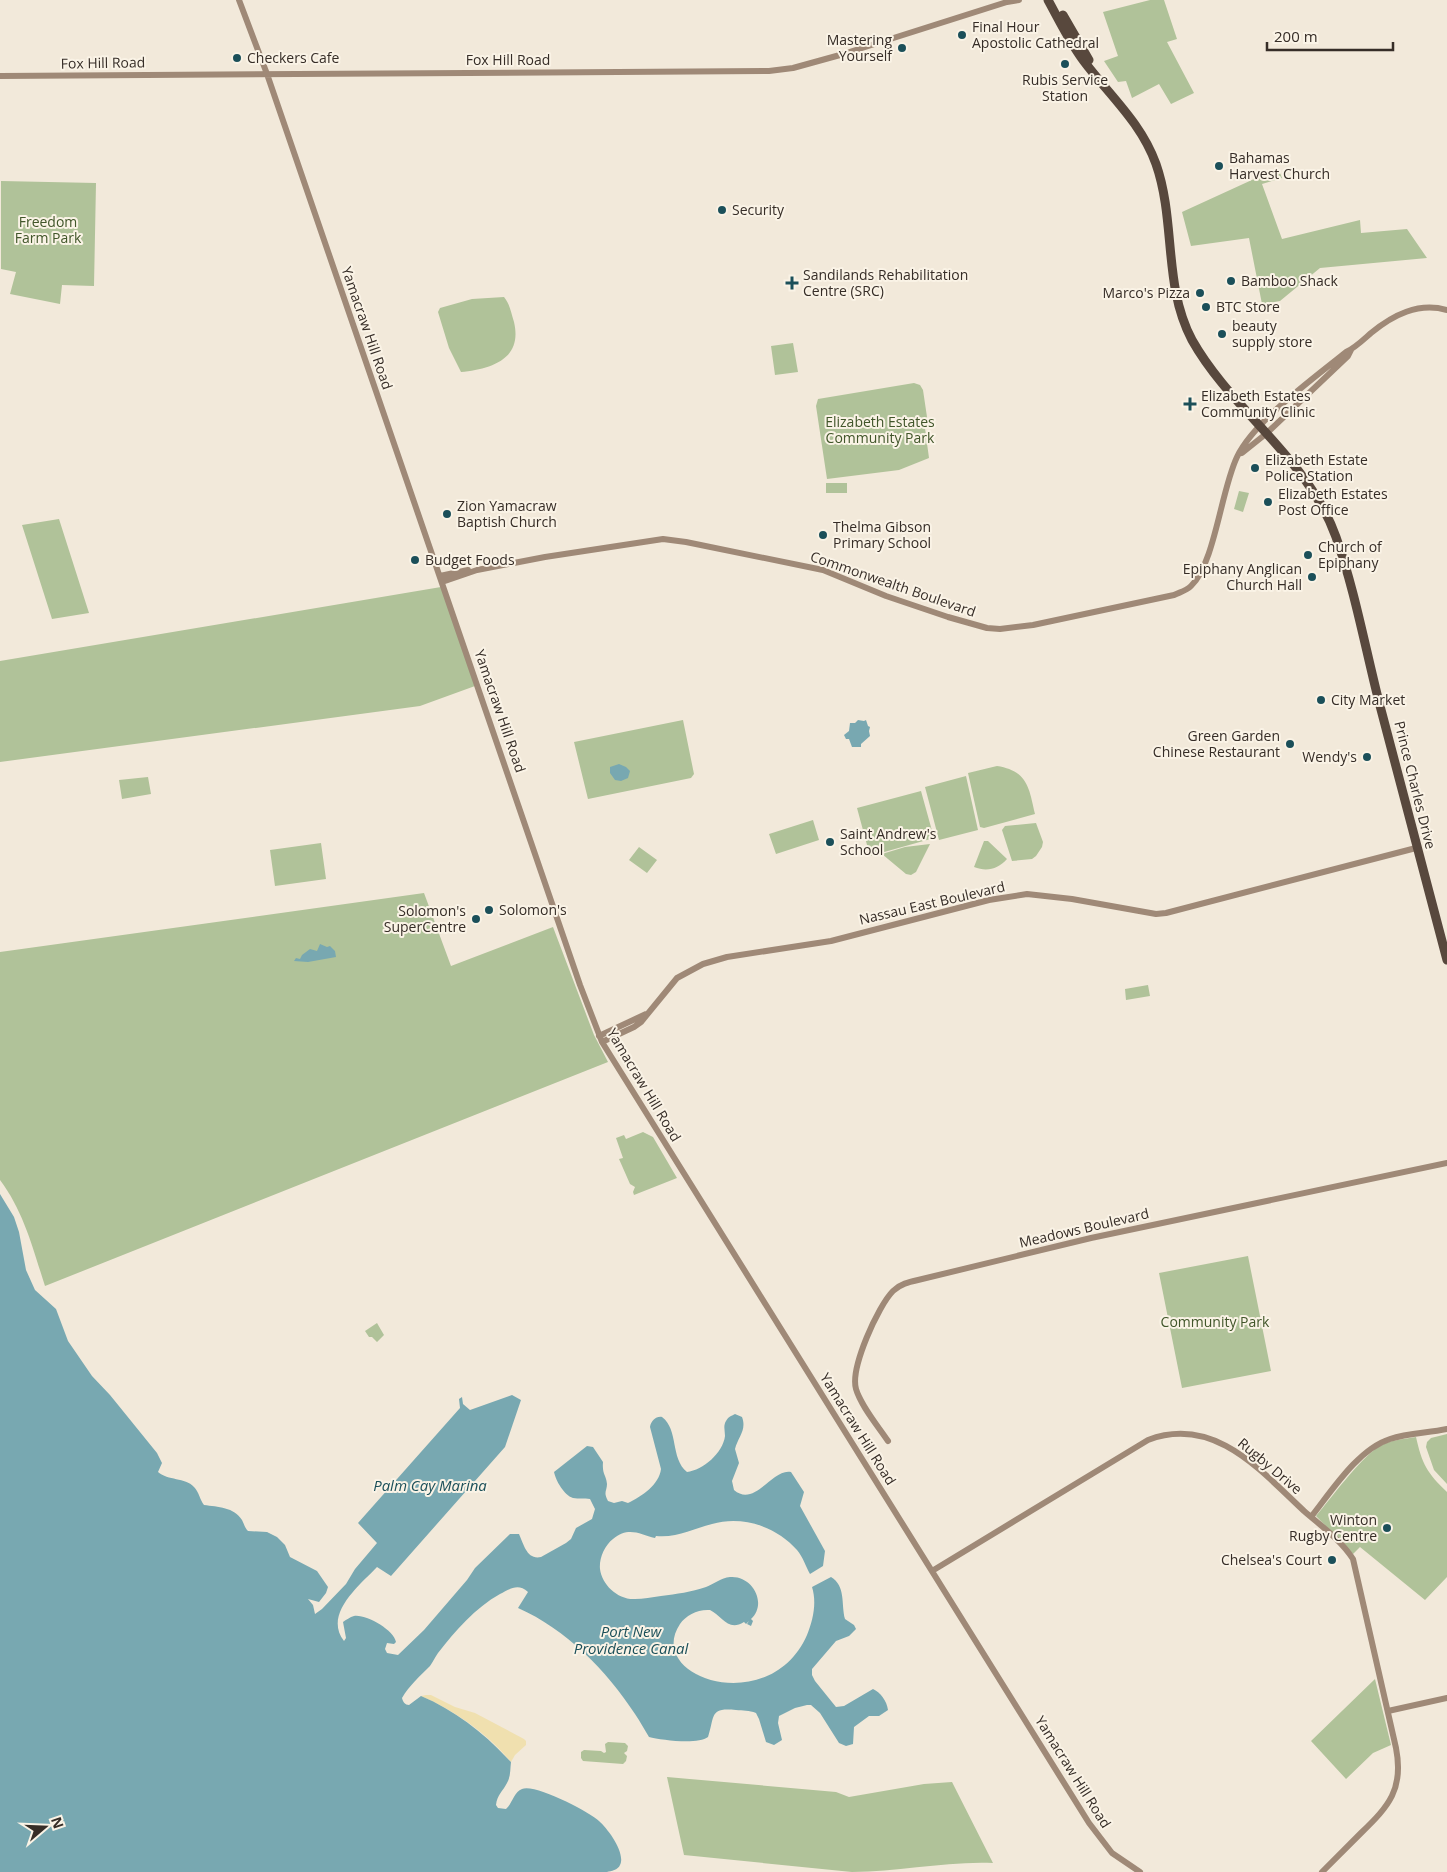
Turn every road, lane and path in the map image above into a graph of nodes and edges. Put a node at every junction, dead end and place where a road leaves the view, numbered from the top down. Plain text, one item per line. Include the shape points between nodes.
1 (239, 0) edge
2 (1019, 0) edge
3 (1048, 0) edge
4 (1008, 1) edge
5 (1056, 2) edge
6 (262, 60) junction
7 (251, 74) junction
8 (267, 74) junction
9 (287, 74) junction
10 (0, 76) edge
11 (1106, 87) junction
12 (274, 94) junction
13 (1447, 310) edge
14 (1264, 429) junction
15 (441, 579) junction
16 (1416, 848) junction
17 (1447, 960) edge
18 (601, 1039) junction
19 (1447, 1163) edge
20 (1447, 1429) edge
21 (888, 1441) dead end
22 (1311, 1517) junction
23 (932, 1571) junction
24 (1447, 1698) edge
25 (1388, 1711) junction
26 (1140, 1872) edge
27 (1322, 1872) edge

1 - 6 street, Yamacraw Hill Road
2 - 4 street, Fox Hill Road
3 - 11 highway, Prince Charles Drive via 1073,46
4 - 9 street, Fox Hill Road via 840,55 769,71
5 - 11 highway, Prince Charles Drive
6 - 7 street via 257,73
6 - 8 street, Yamacraw Hill Road
7 - 8 street, Fox Hill Road
7 - 10 street, Fox Hill Road
8 - 9 street, Fox Hill Road
8 - 12 street, Yamacraw Hill Road
9 - 12 street via 276,80
11 - 14 highway, Prince Charles Drive via 1141,131 1156,163 1164,192 1180,313 1187,330 1209,367
12 - 15 street, Yamacraw Hill Road
13 - 14 street, Commonwealth Boulevard via 1426,307 1404,312 1375,330
14 - 15 street, Commonwealth Boulevard via 1237,456 1208,555 1190,587 1174,595 1017,628 986,628 948,617 823,570 670,540 643,541 545,557
14 - 16 highway, Prince Charles Drive via 1316,498 1335,535 1357,610
15 - 18 street, Yamacraw Hill Road
16 - 17 highway, Prince Charles Drive
16 - 18 street, Nassau East Boulevard via 1166,913 1027,894 989,900 831,940 727,957 703,964 677,978 634,1027
18 - 23 street, Yamacraw Hill Road
19 - 21 street, Meadows Boulevard via 1091,1238 901,1285 878,1312 855,1374 858,1393
20 - 22 street via 1396,1437 1375,1446 1340,1480
22 - 23 street, Rugby Drive via 1247,1459 1229,1447 1201,1436 1164,1435 1138,1445
22 - 25 street, Rugby Drive via 1353,1560
23 - 26 street, Yamacraw Hill Road via 1097,1835 1112,1853
24 - 25 street
25 - 27 street, Rugby Drive via 1398,1765 1392,1797 1383,1811

